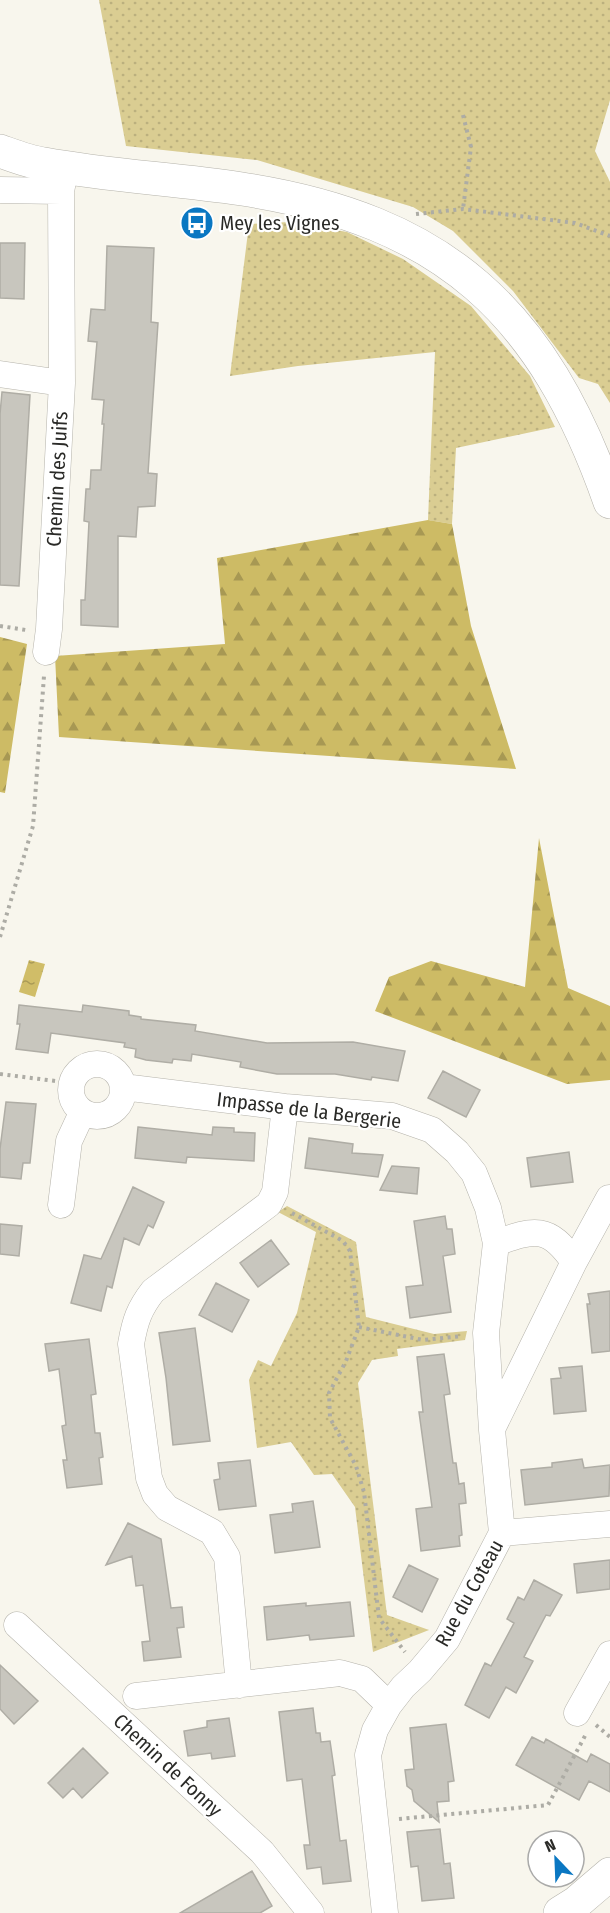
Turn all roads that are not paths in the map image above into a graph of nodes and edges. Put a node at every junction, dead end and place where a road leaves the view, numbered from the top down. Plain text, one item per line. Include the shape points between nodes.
1 (0, 152) edge
2 (74, 176) junction
3 (0, 190) edge
4 (0, 374) edge
5 (62, 383) junction
6 (610, 502) edge
7 (45, 652) road end
8 (123, 1087) junction
9 (285, 1107) junction
10 (82, 1113) junction
11 (474, 1173) joint
12 (603, 1198) edge
13 (61, 1205) dead end
14 (496, 1243) junction
15 (574, 1262) junction
16 (492, 1430) junction
17 (610, 1524) edge
18 (502, 1533) junction
19 (17, 1625) dead end
20 (610, 1654) edge
21 (239, 1684) junction
22 (136, 1696) dead end
23 (388, 1705) junction
24 (585, 1718) road end
25 (610, 1874) edge
26 (311, 1913) edge
27 (385, 1913) edge
28 (560, 1913) edge

1 - 2 main road
2 - 3 street
2 - 5 street, Chemin des Juifs
2 - 6 main road via 243,189 296,200 349,214 394,232 441,258 478,285 522,332 556,379
4 - 5 street
5 - 7 street, Chemin des Juifs
8 - 9 street, Impasse de la Bergerie
8 - 10 street via 116,1109 94,1117
8 - 10 street via 114,1069 104,1064 84,1067 71,1083 72,1099
9 - 11 street, Impasse de la Bergerie via 393,1116 432,1130
9 - 21 street via 275,1192 269,1204 153,1291 141,1307 131,1344 149,1478 155,1494 167,1508 212,1532 227,1557
10 - 13 street via 69,1140
11 - 14 street, Rue du Coteau
12 - 15 street
14 - 15 street via 524,1232 546,1234 563,1246
14 - 16 street, Rue du Coteau via 486,1334
15 - 16 street
16 - 18 street, Rue du Coteau
17 - 18 street
18 - 23 street, Rue du Coteau via 447,1639
19 - 26 street, Chemin de Fonny via 262,1852
20 - 24 street
21 - 22 street
21 - 23 street via 340,1673 362,1679
23 - 27 street, Rue du Coteau via 368,1755
25 - 28 main road

